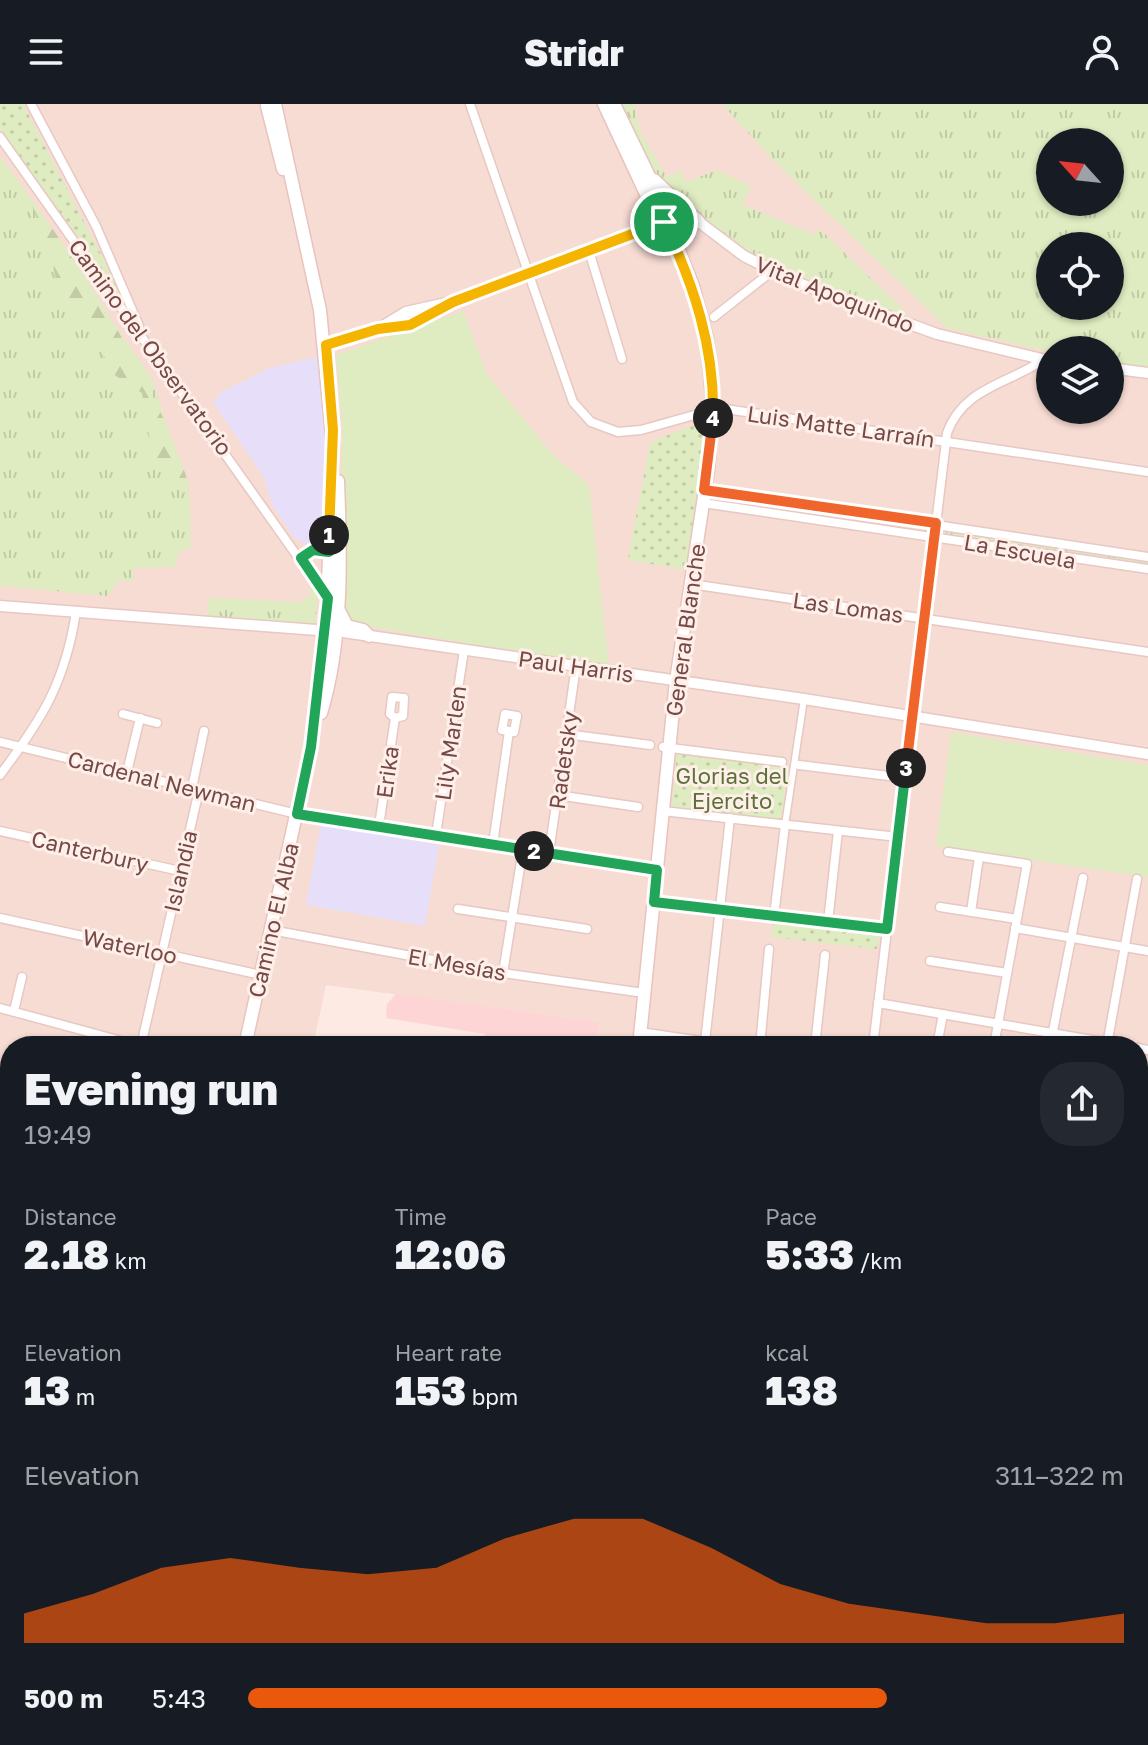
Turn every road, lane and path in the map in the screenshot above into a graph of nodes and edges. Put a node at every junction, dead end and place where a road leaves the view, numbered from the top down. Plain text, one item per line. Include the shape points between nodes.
1 (31, 104) edge
2 (264, 104) edge
3 (275, 104) edge
4 (470, 104) edge
5 (604, 104) edge
6 (614, 104) edge
7 (0, 137) edge
8 (649, 176) junction
9 (293, 195) junction
10 (664, 222) junction
11 (699, 222) junction
12 (589, 251) junction
13 (530, 272) junction
14 (771, 272) junction
15 (714, 317) dead end
16 (144, 338) junction
17 (326, 345) junction
18 (622, 359) dead end
19 (1036, 359) edge
20 (1036, 365) edge
21 (1124, 370) edge
22 (1148, 373) edge
23 (713, 409) junction
24 (946, 442) junction
25 (333, 446) junction
26 (1148, 472) edge
27 (704, 496) junction
28 (801, 503) junction
29 (799, 516) junction
30 (936, 523) junction
31 (934, 536) junction
32 (329, 552) junction
33 (1148, 557) edge
34 (301, 558) junction
35 (1148, 569) edge
36 (338, 573) junction
37 (691, 584) junction
38 (332, 602) junction
39 (0, 606) edge
40 (76, 612) junction
41 (924, 618) junction
42 (330, 631) junction
43 (369, 636) junction
44 (464, 650) junction
45 (1148, 652) edge
46 (576, 666) junction
47 (676, 681) junction
48 (804, 699) junction
49 (123, 714) dead end
50 (913, 715) junction
51 (140, 718) junction
52 (395, 718) dead end
53 (157, 723) dead end
54 (204, 731) dead end
55 (509, 731) dead end
56 (566, 734) junction
57 (0, 742) edge
58 (650, 745) dead end
59 (21, 747) junction
60 (666, 747) junction
61 (1148, 754) edge
62 (782, 762) dead end
63 (799, 765) dead end
64 (127, 772) junction
65 (0, 775) edge
66 (905, 778) junction
67 (195, 789) junction
68 (557, 795) junction
69 (638, 807) dead end
70 (663, 811) junction
71 (297, 814) junction
72 (730, 818) junction
73 (785, 825) junction
74 (379, 826) junction
75 (0, 831) edge
76 (838, 831) junction
77 (436, 835) junction
78 (898, 837) junction
79 (493, 844) junction
80 (523, 849) junction
81 (948, 852) dead end
82 (549, 853) junction
83 (979, 857) junction
84 (657, 870) junction
85 (180, 871) junction
86 (1083, 878) dead end
87 (1137, 879) dead end
88 (654, 902) junction
89 (940, 907) dead end
90 (458, 909) dead end
91 (719, 910) junction
92 (971, 912) junction
93 (513, 916) junction
94 (774, 916) junction
95 (0, 918) edge
96 (828, 922) junction
97 (1016, 924) junction
98 (587, 929) dead end
99 (887, 929) junction
100 (271, 930) junction
101 (1072, 938) junction
102 (1125, 947) junction
103 (769, 949) dead end
104 (1148, 951) edge
105 (162, 953) junction
106 (825, 955) dead end
107 (930, 961) dead end
108 (503, 973) junction
109 (1007, 973) junction
110 (261, 975) junction
111 (22, 977) dead end
112 (644, 993) junction
113 (878, 1003) junction
114 (0, 1008) edge
115 (14, 1011) junction
116 (943, 1014) junction
117 (998, 1024) junction
118 (640, 1032) junction
119 (1053, 1033) junction
120 (104, 1036) edge
121 (142, 1036) edge
122 (247, 1036) edge
123 (640, 1036) edge
124 (666, 1036) edge
125 (706, 1036) edge
126 (761, 1036) edge
127 (816, 1036) edge
128 (874, 1036) edge
129 (939, 1036) edge
130 (996, 1036) edge
131 (1052, 1036) edge
132 (1068, 1036) edge
133 (1108, 1036) edge

1 - 16 street via 108,250
2 - 9 main road, Camino El Alba
3 - 9 main road, Camino El Alba
4 - 13 street, Luis Matte Larraín
5 - 10 main road, General Blanche
6 - 8 main road, General Blanche
7 - 16 street, Camino del Observatorio
8 - 10 main road, General Blanche
8 - 11 main road
9 - 17 main road, Camino El Alba
10 - 11 street via 681,216
10 - 12 street
10 - 23 main road, General Blanche via 700,312
11 - 14 street, Vital Apoquindo
12 - 13 street
12 - 18 street
13 - 17 street via 453,302 421,306 378,329
13 - 23 street, Luis Matte Larraín via 573,402 591,422 634,431
14 - 15 street
14 - 19 street, Vital Apoquindo via 937,334
16 - 34 street, Camino del Observatorio
17 - 25 main road, Camino El Alba
20 - 24 street via 967,402 950,424
21 - 22 street
23 - 24 street, Luis Matte Larraín
23 - 27 main road, General Blanche
24 - 26 street, Luis Matte Larraín
24 - 30 street
25 - 32 main road, Camino El Alba
25 - 36 main road, Camino El Alba
27 - 28 street, La Escuela
27 - 29 street, La Escuela
27 - 37 main road, General Blanche
28 - 29 street
28 - 30 street, La Escuela
29 - 31 street, La Escuela
30 - 31 street
30 - 33 street, La Escuela
31 - 35 street, La Escuela
31 - 41 street
32 - 34 street via 313,550
32 - 36 street
32 - 38 main road, Camino El Alba
34 - 38 street, Camino del Observatorio
36 - 38 main road, Camino El Alba
37 - 41 street, Las Lomas
37 - 47 main road, General Blanche
38 - 42 main road, Camino El Alba
38 - 43 main road via 347,626
39 - 40 street, Paul Harris
40 - 42 street, Paul Harris
40 - 59 street via 60,683
41 - 45 street, Las Lomas
41 - 50 street
42 - 43 street, Paul Harris
42 - 71 main road, Camino El Alba via 324,702
43 - 44 street, Paul Harris
44 - 46 street, Paul Harris
44 - 77 street, Lily Marlen
46 - 47 street, Paul Harris
46 - 56 street, Radetsky
47 - 48 street, Paul Harris
47 - 60 main road, General Blanche
48 - 50 street, Paul Harris
48 - 73 street
49 - 51 street
50 - 61 street, Paul Harris
50 - 66 street
51 - 53 street
51 - 64 street
52 - 74 street, Erika
54 - 67 street, Islandia
55 - 79 street
56 - 58 street
56 - 68 street, Radetsky
57 - 59 street, Cardenal Newman
59 - 64 street, Cardenal Newman
59 - 65 street
60 - 62 street
60 - 70 main road, General Blanche
63 - 66 street
64 - 67 street, Cardenal Newman
66 - 78 street
67 - 71 street, Cardenal Newman
67 - 85 street, Islandia
68 - 69 street
68 - 82 street, Radetsky
70 - 72 street
70 - 84 main road, General Blanche
71 - 74 street, Cardenal Newman
71 - 100 main road, Camino El Alba
72 - 73 street
72 - 91 street
73 - 76 street
73 - 94 street
74 - 77 street, Cardenal Newman
75 - 85 street, Canterbury
76 - 78 street
76 - 96 street
77 - 79 street, Cardenal Newman
78 - 99 street
79 - 80 street, Cardenal Newman
80 - 82 street, Cardenal Newman
80 - 93 street
81 - 83 street
82 - 84 street, Cardenal Newman
83 - 92 street
83 - 97 street via 1027,864
84 - 88 main road, General Blanche
85 - 105 street, Islandia
86 - 101 street
87 - 102 street
88 - 91 street
88 - 112 main road, General Blanche
89 - 92 street
90 - 93 street
91 - 94 street
91 - 125 street
92 - 97 street
93 - 98 street
93 - 108 street
94 - 96 street
95 - 105 street, Waterloo
96 - 99 street
97 - 101 street
97 - 109 street
99 - 113 street
100 - 108 street, El Mesías
100 - 110 main road, Camino El Alba
101 - 102 street
101 - 119 street
102 - 104 street
102 - 133 street
103 - 126 street
105 - 110 street, Waterloo
105 - 121 street, Islandia
106 - 127 street
107 - 109 street
108 - 112 street, El Mesías
109 - 117 street
110 - 122 main road, Camino El Alba
111 - 115 street
112 - 118 main road, General Blanche
113 - 116 street
113 - 128 street
114 - 115 street
115 - 120 street
116 - 117 street
116 - 129 street
117 - 119 street
117 - 130 street
118 - 123 main road, General Blanche
118 - 124 street
119 - 131 street
119 - 132 street

